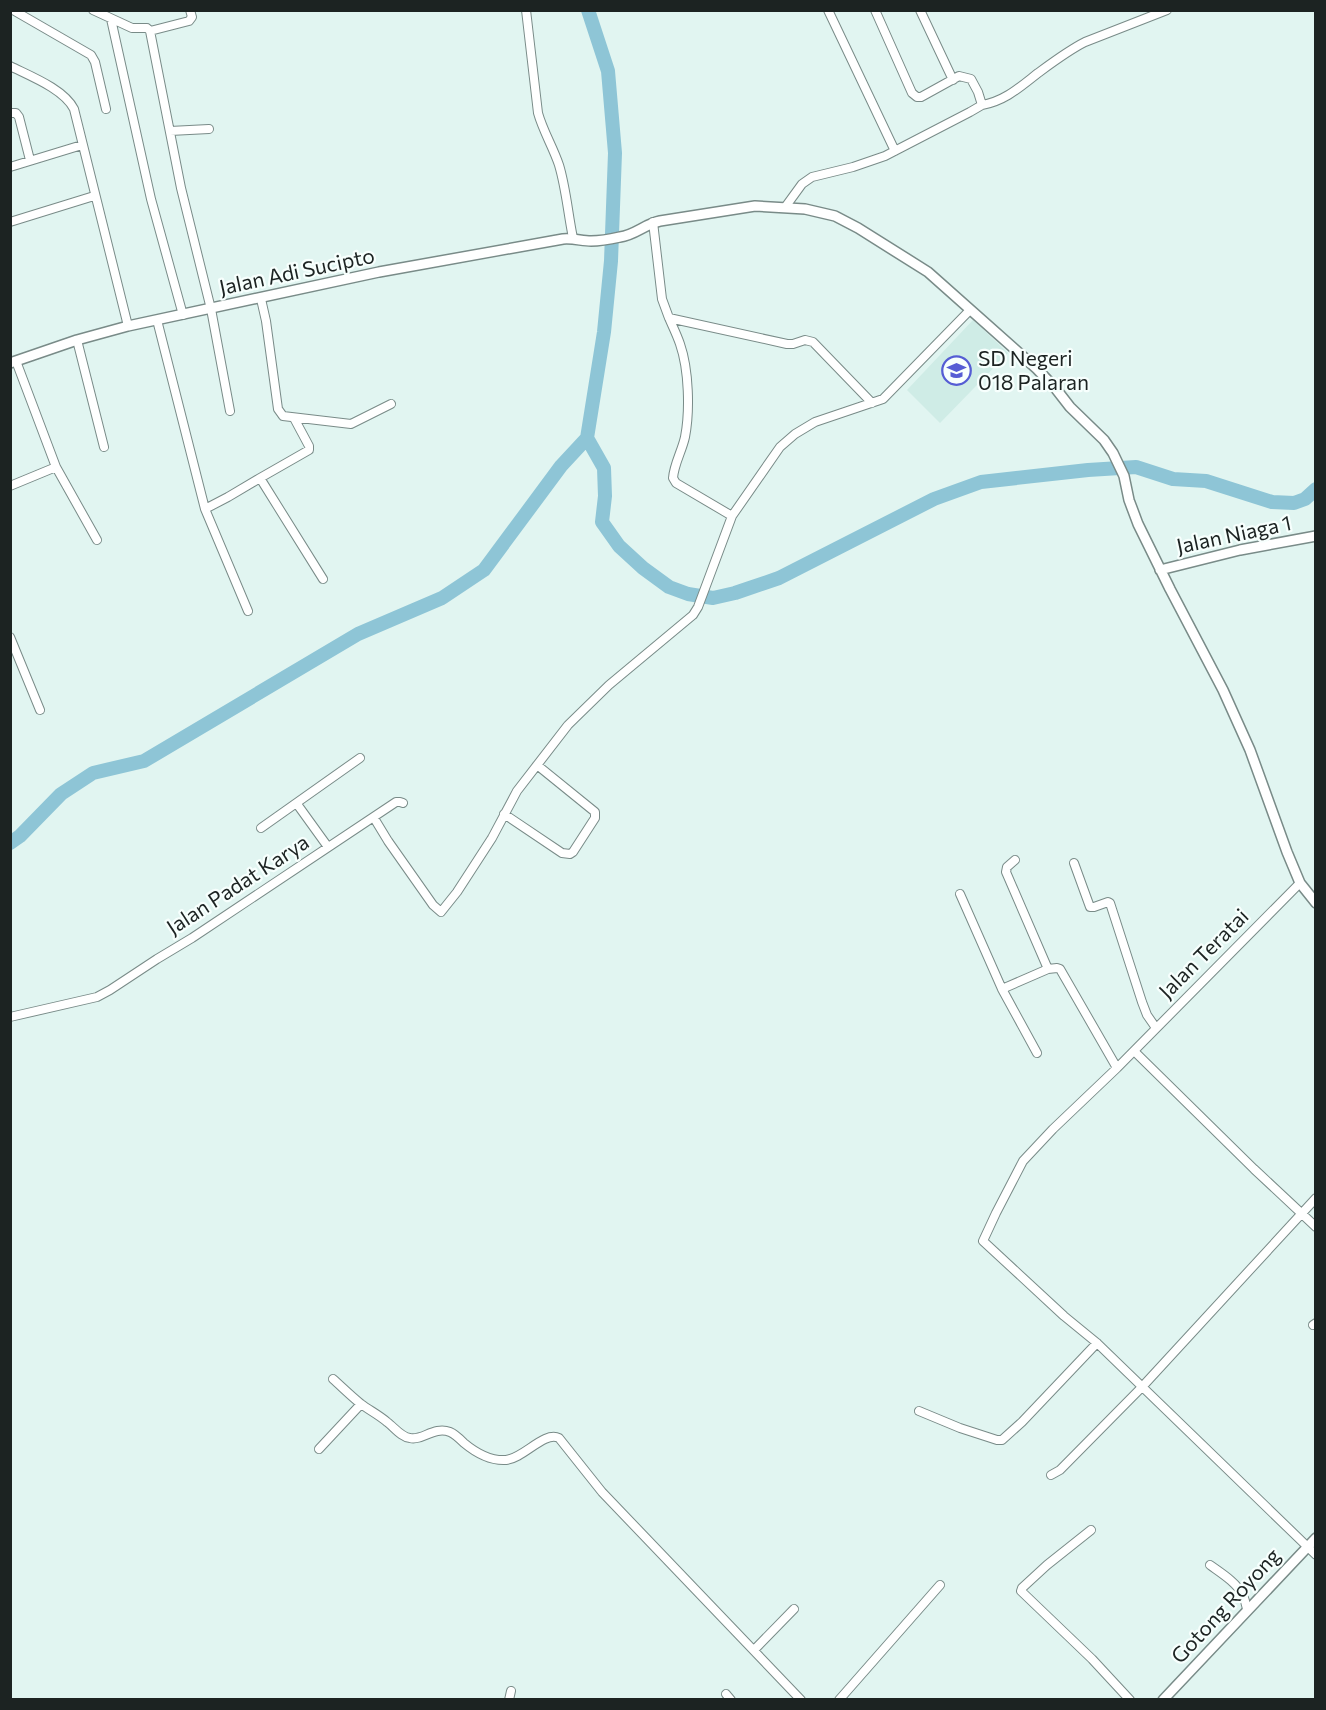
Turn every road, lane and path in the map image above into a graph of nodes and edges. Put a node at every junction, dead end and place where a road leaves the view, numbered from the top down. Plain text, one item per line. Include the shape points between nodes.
1 (13, 10) edge
2 (93, 10) edge
3 (190, 10) edge
4 (526, 10) edge
5 (828, 10) edge
6 (875, 10) edge
7 (920, 10) edge
8 (1167, 10) edge
9 (111, 19) junction
10 (150, 31) junction
11 (10, 66) edge
12 (953, 80) junction
13 (982, 105) junction
14 (106, 109) dead end
15 (10, 113) edge
16 (209, 129) dead end
17 (170, 131) junction
18 (82, 145) junction
19 (895, 151) junction
20 (30, 160) junction
21 (10, 166) edge
22 (94, 196) junction
23 (786, 206) junction
24 (10, 222) edge
25 (653, 222) junction
26 (573, 238) junction
27 (261, 299) junction
28 (211, 309) junction
29 (970, 310) junction
30 (183, 315) junction
31 (669, 318) junction
32 (157, 320) junction
33 (128, 326) junction
34 (77, 340) junction
35 (13, 362) edge
36 (391, 404) dead end
37 (872, 404) junction
38 (230, 411) dead end
39 (294, 418) junction
40 (105, 447) dead end
41 (56, 467) junction
42 (260, 478) junction
43 (10, 486) edge
44 (205, 509) junction
45 (732, 516) junction
46 (1316, 536) edge
47 (97, 540) dead end
48 (1160, 570) junction
49 (323, 579) dead end
50 (248, 611) dead end
51 (10, 637) edge
52 (40, 710) dead end
53 (360, 758) dead end
54 (537, 765) junction
55 (403, 803) dead end
56 (297, 804) junction
57 (504, 814) junction
58 (374, 818) junction
59 (261, 828) dead end
60 (328, 847) junction
61 (1015, 860) dead end
62 (1074, 863) dead end
63 (1300, 883) junction
64 (960, 894) dead end
65 (1316, 903) edge
66 (1048, 969) junction
67 (1002, 989) junction
68 (10, 1017) edge
69 (1156, 1028) junction
70 (1134, 1051) junction
71 (1036, 1053) dead end
72 (1117, 1068) junction
73 (1316, 1198) edge
74 (1301, 1213) junction
75 (1316, 1227) edge
76 (1097, 1343) junction
77 (333, 1379) dead end
78 (1142, 1387) junction
79 (361, 1404) junction
80 (919, 1412) dead end
81 (319, 1449) dead end
82 (1051, 1475) dead end
83 (1091, 1530) dead end
84 (1316, 1538) edge
85 (1307, 1547) junction
86 (1316, 1555) edge
87 (1210, 1565) dead end
88 (940, 1585) dead end
89 (794, 1609) dead end
90 (1247, 1610) junction
91 (754, 1650) junction
92 (801, 1700) edge
93 (839, 1700) edge
94 (1130, 1700) edge
95 (1163, 1700) edge

1 - 14 street via 92,55
2 - 9 street
3 - 10 street via 189,21
4 - 26 street via 538,113 563,179
5 - 19 street
6 - 12 street via 912,93 921,97
7 - 12 street
8 - 13 street via 1079,45 1008,96
9 - 10 street
9 - 30 street via 151,199
10 - 17 street
11 - 18 street via 52,88 70,103
12 - 13 street via 959,76 971,79
13 - 19 street
15 - 20 street via 18,114
16 - 17 street
17 - 28 street
18 - 20 street
18 - 22 street
19 - 23 street via 812,177
20 - 21 street
22 - 24 street
22 - 33 street
23 - 25 street, Jalan Adi Sucipto via 755,206
23 - 29 street, Jalan Adi Sucipto via 820,211 846,221 928,272
25 - 26 street, Jalan Adi Sucipto via 621,237
25 - 31 street via 662,299
26 - 27 street, Jalan Adi Sucipto via 379,272
27 - 28 street, Jalan Adi Sucipto
27 - 39 street via 278,409 283,416
28 - 30 street, Jalan Adi Sucipto
28 - 38 street
29 - 37 street via 893,390
29 - 48 street, Jalan Adi Sucipto via 1037,369 1113,453 1124,476 1135,518
30 - 32 street, Jalan Adi Sucipto
31 - 37 street via 787,344 810,340
31 - 45 street via 681,345 687,386 685,435 673,478
32 - 33 street, Jalan Adi Sucipto
32 - 44 street
33 - 34 street, Jalan Adi Sucipto
34 - 35 street, Jalan Adi Sucipto
34 - 40 street
35 - 41 street
36 - 39 street via 351,424
37 - 45 street via 815,422 795,434 780,447
39 - 42 street via 309,450
41 - 43 street
41 - 47 street
42 - 44 street
42 - 49 street
44 - 50 street
45 - 54 street via 698,607 687,622 568,725
46 - 48 street, Jalan Niaga 1
48 - 63 street, Jalan Adi Sucipto via 1250,750
51 - 52 street
53 - 56 street
54 - 57 street
54 - 57 street via 595,812 573,852 562,854
55 - 58 street, Jalan Padat Karya via 396,802
56 - 59 street
56 - 60 street
57 - 58 street via 472,870 441,912
58 - 60 street, Jalan Padat Karya
60 - 68 street, Jalan Padat Karya via 97,997
61 - 66 street via 1006,872
62 - 69 street via 1090,907 1110,903 1142,1002
63 - 65 street, Jalan Adi Sucipto
63 - 69 street, Jalan Teratai
64 - 67 street
66 - 67 street
66 - 72 street via 1060,969
67 - 71 street
69 - 70 street, Jalan Teratai
70 - 72 street, Jalan Teratai
70 - 74 street
72 - 76 street, Jalan Teratai via 1023,1161 983,1241
73 - 74 street
74 - 75 street
74 - 78 street
76 - 78 street
76 - 80 street via 1002,1440
77 - 79 street
78 - 82 street
78 - 85 street
79 - 81 street
79 - 91 street via 404,1436 416,1438 433,1431 449,1431 481,1455 498,1460 513,1458 549,1436 559,1438 602,1492
83 - 94 street via 1021,1591
84 - 85 street, Gotong Royong
85 - 86 street
85 - 90 street, Gotong Royong
87 - 90 street via 1238,1589
88 - 93 street
89 - 91 street
90 - 95 street, Gotong Royong
91 - 92 street

